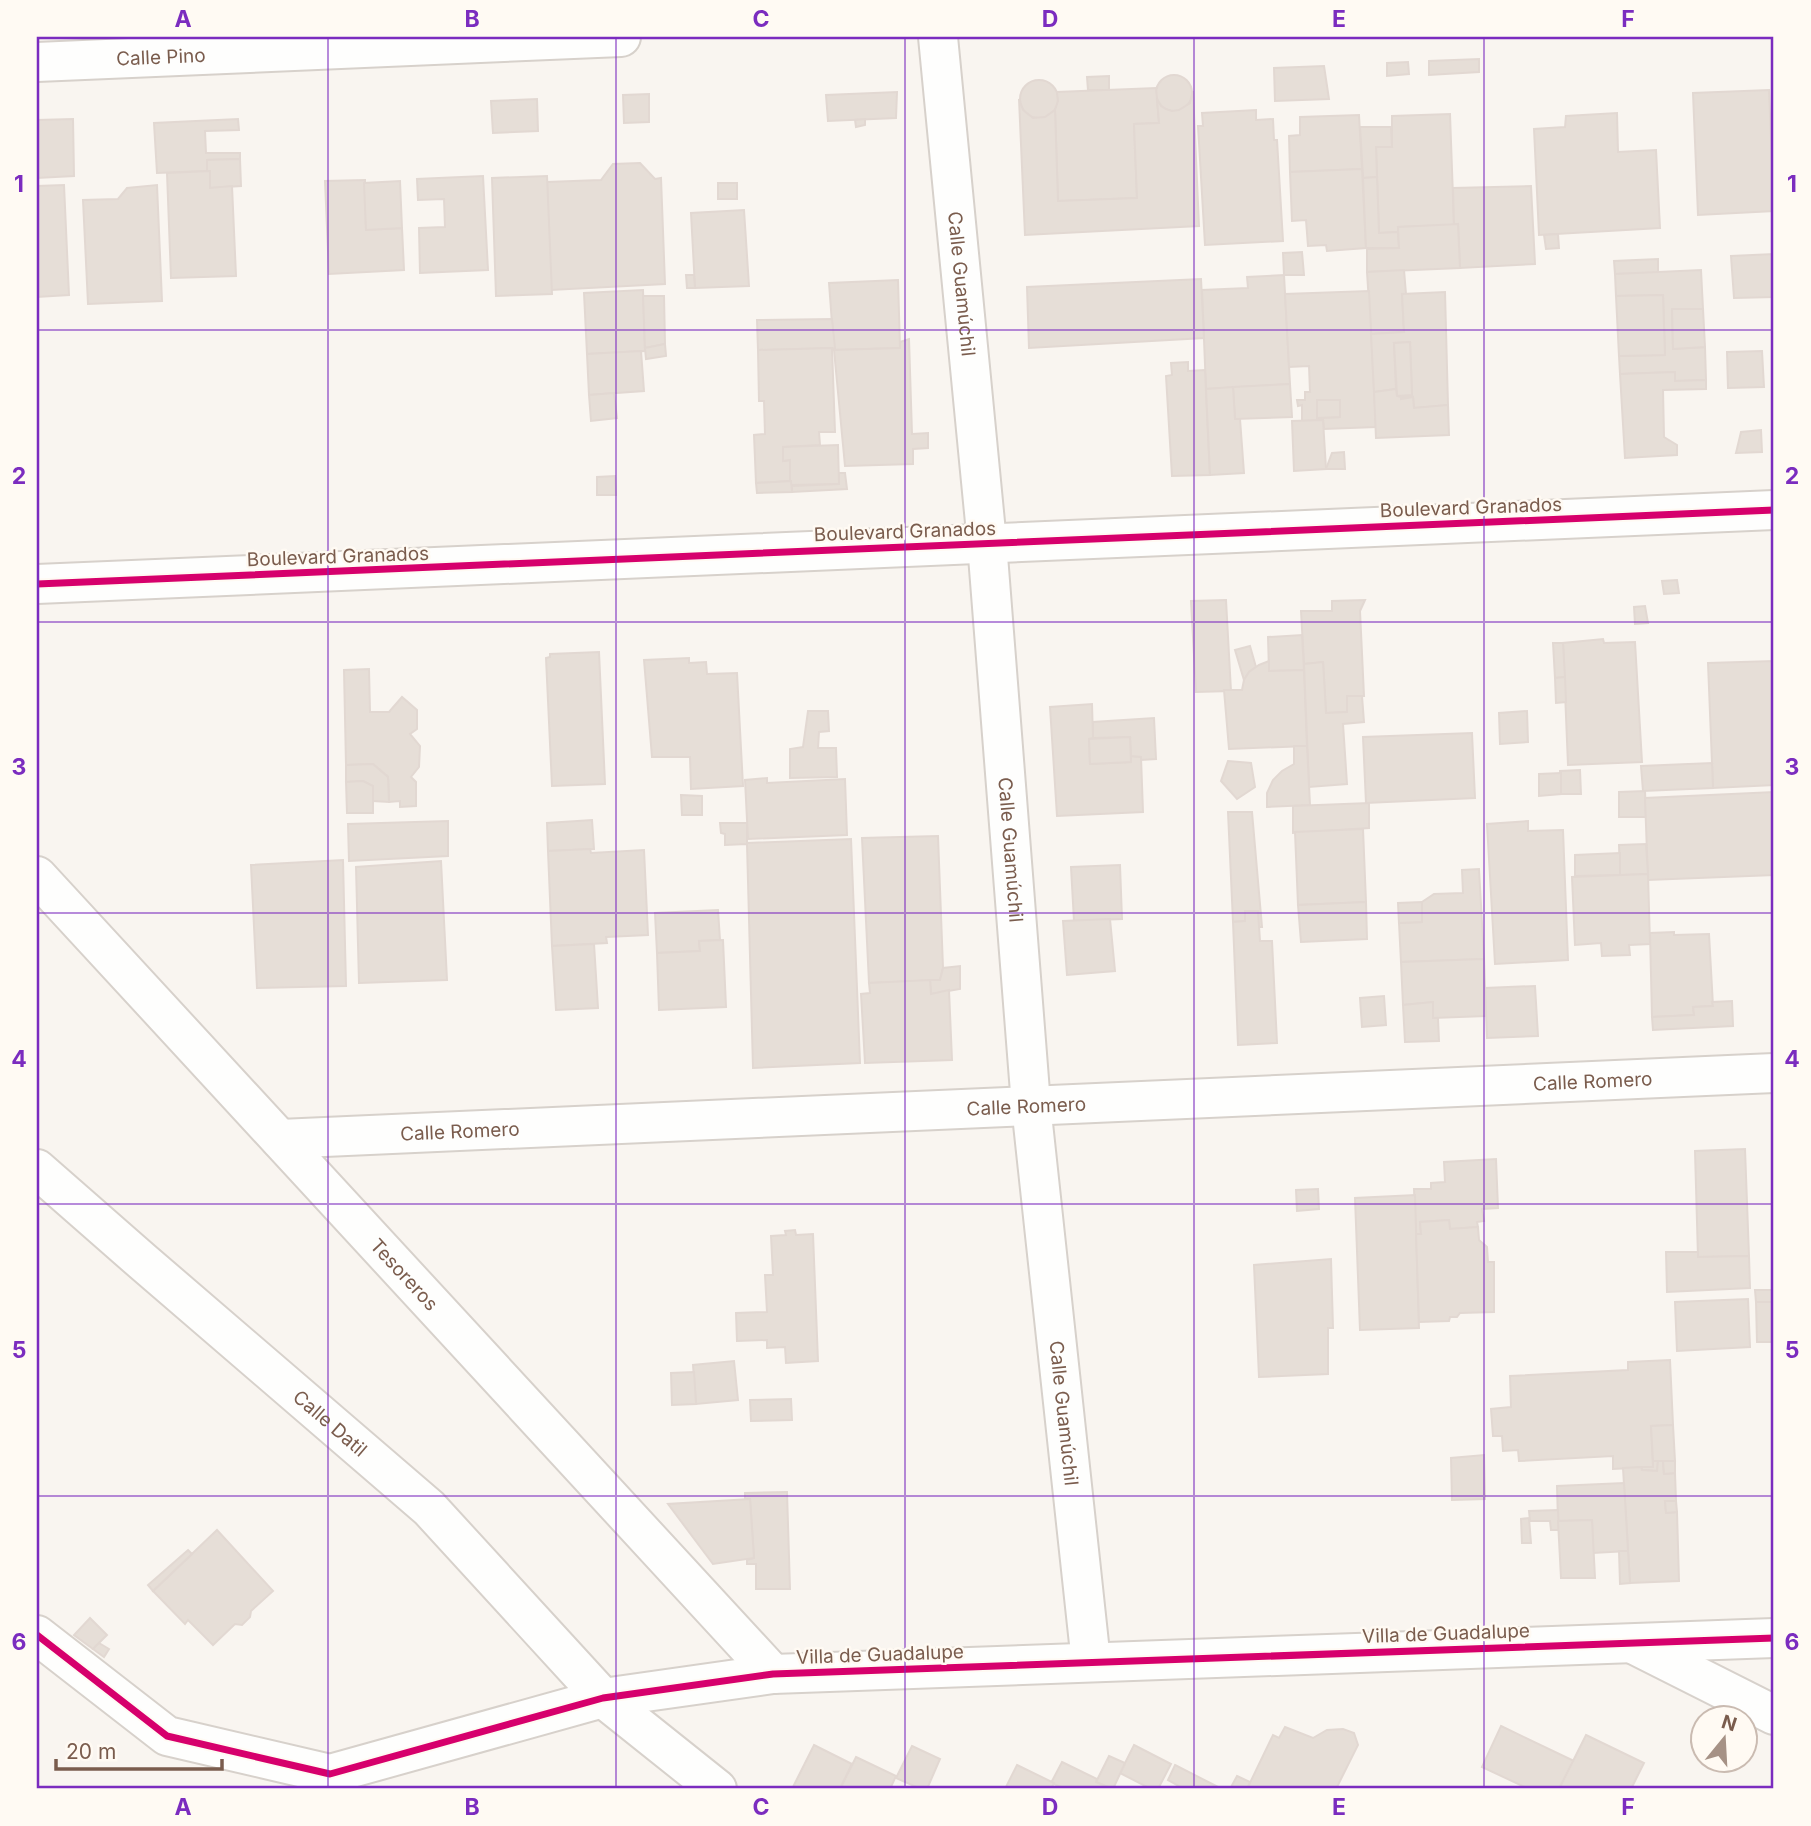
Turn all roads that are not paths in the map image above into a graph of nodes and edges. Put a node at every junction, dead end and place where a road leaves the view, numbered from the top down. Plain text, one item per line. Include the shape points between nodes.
1 (621, 37) edge
2 (939, 37) edge
3 (37, 62) edge
4 (1774, 510) edge
5 (987, 543) junction
6 (37, 584) edge
7 (37, 876) edge
8 (1774, 1073) edge
9 (1031, 1105) junction
10 (279, 1139) junction
11 (37, 1169) edge
12 (37, 1635) edge
13 (1774, 1638) edge
14 (1629, 1643) junction
15 (1091, 1662) junction
16 (773, 1674) junction
17 (603, 1698) junction
18 (1774, 1715) edge
19 (717, 1789) edge

1 - 3 street, Calle Pino
2 - 5 street, Calle Guamúchil
4 - 5 street, Boulevard Granados
5 - 6 street, Boulevard Granados
5 - 9 street, Calle Guamúchil
7 - 10 street, Tesoreros
8 - 9 street, Calle Romero
9 - 10 street, Calle Romero
9 - 15 street, Calle Guamúchil
10 - 16 street, Tesoreros
11 - 17 street, Calle Datil via 429,1508
12 - 17 street, Villa de Guadalupe via 167,1736 330,1774
13 - 14 street, Villa de Guadalupe
14 - 15 street, Villa de Guadalupe
14 - 18 street
15 - 16 street, Villa de Guadalupe
16 - 17 street, Villa de Guadalupe
17 - 19 street, Calle Datil

